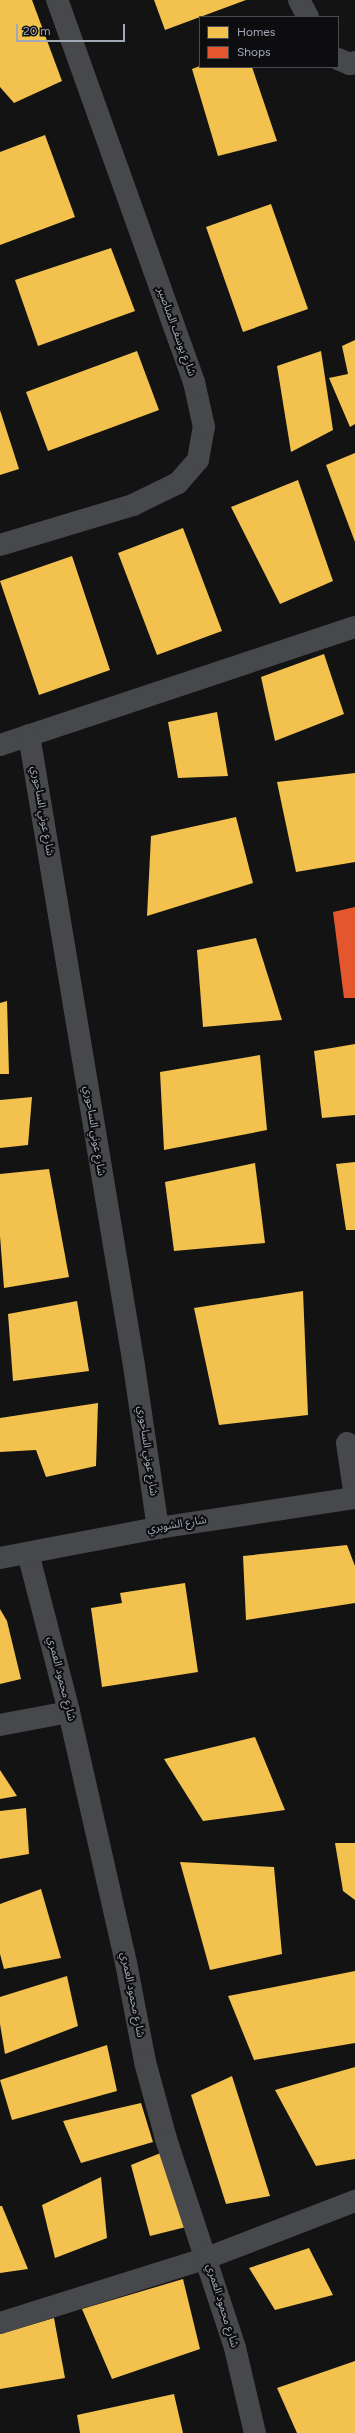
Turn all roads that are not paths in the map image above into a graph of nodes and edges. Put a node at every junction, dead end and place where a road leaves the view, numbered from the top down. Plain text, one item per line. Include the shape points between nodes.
1 (57, 0) edge
2 (299, 0) edge
3 (307, 16) edge
4 (339, 60) edge
5 (355, 62) edge
6 (0, 544) edge
7 (355, 627) edge
8 (29, 735) junction
9 (0, 745) edge
10 (347, 1443) dead end
11 (355, 1498) edge
12 (158, 1528) junction
13 (28, 1552) junction
14 (0, 1558) edge
15 (69, 1712) junction
16 (0, 1725) edge
17 (355, 2201) edge
18 (207, 2258) junction
19 (0, 2323) edge
20 (255, 2433) edge

1 - 6 street, شارع يوسف المناصير via 194,382 204,427 198,460 178,483 133,505
2 - 3 street
4 - 5 street via 350,64
7 - 8 street
8 - 9 street
8 - 12 street, شارع عوني الساحوري via 134,1366
10 - 11 street
11 - 12 street, شارع الشوبري
12 - 13 street, شارع الشوبري
13 - 14 street, شارع الشوبري
13 - 15 street, شارع محمود العمري
15 - 16 street
15 - 18 street, شارع محمود العمري via 126,1963 145,2062 166,2139
17 - 18 street
18 - 19 street
18 - 20 street, شارع محمود العمري via 234,2348

